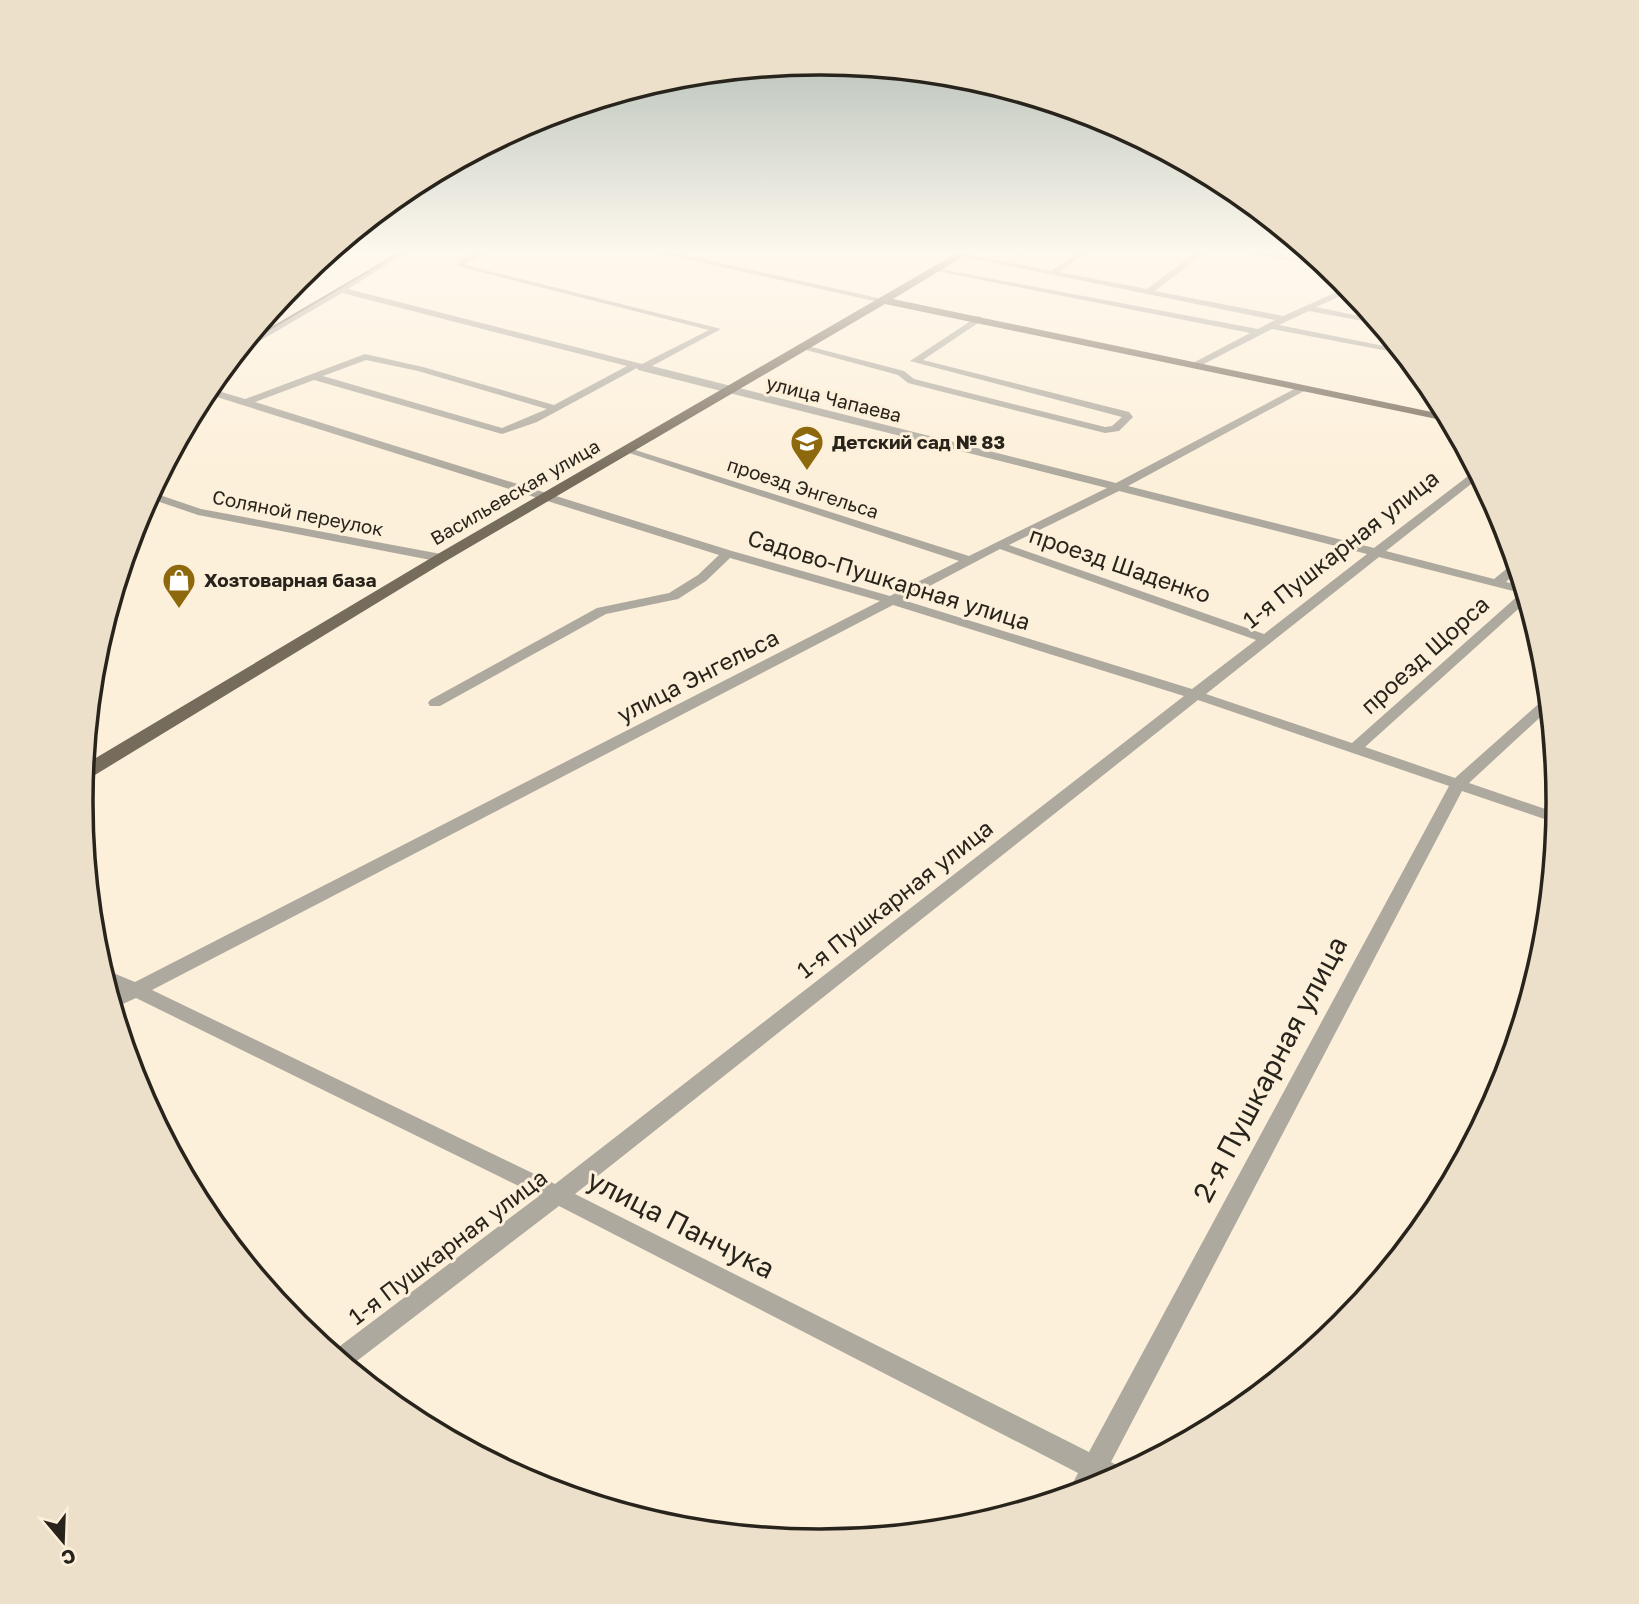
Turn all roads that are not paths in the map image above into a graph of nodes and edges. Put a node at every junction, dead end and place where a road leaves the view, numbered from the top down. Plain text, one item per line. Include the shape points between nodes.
1 (284, 325) edge
2 (475, 325) edge
3 (700, 325) edge
4 (839, 325) edge
5 (969, 325) edge
6 (1006, 325) edge
7 (1221, 325) edge
8 (1271, 326) joint
9 (1258, 332) junction
10 (259, 340) edge
11 (800, 347) junction
12 (1387, 349) edge
13 (915, 361) junction
14 (1196, 365) junction
15 (638, 367) junction
16 (901, 373) junction
17 (314, 377) junction
18 (1303, 388) junction
19 (728, 390) junction
20 (218, 394) edge
21 (247, 402) junction
22 (555, 408) junction
23 (1435, 416) edge
24 (625, 450) junction
25 (1470, 479) edge
26 (1118, 487) junction
27 (546, 496) junction
28 (160, 498) edge
29 (999, 545) junction
30 (1376, 551) junction
31 (728, 554) junction
32 (441, 558) junction
33 (970, 560) junction
34 (1509, 572) edge
35 (1497, 583) junction
36 (1513, 587) edge
37 (893, 601) junction
38 (1518, 602) edge
39 (1267, 639) junction
40 (1196, 695) junction
41 (435, 703) dead end
42 (1540, 710) edge
43 (1354, 749) junction
44 (94, 768) edge
45 (1457, 785) junction
46 (1546, 814) edge
47 (116, 981) edge
48 (133, 991) junction
49 (120, 997) edge
50 (557, 1195) junction
51 (348, 1354) edge
52 (1106, 1469) edge
53 (1103, 1471) edge

1 - 10 street
2 - 15 street, улица Чапаева
3 - 15 street via 717,329
4 - 11 main road, Васильевская улица
5 - 13 street
6 - 14 main road
7 - 9 street
8 - 9 street
8 - 12 street
9 - 14 street
11 - 16 street
11 - 19 main road, Васильевская улица
13 - 16 street
13 - 16 street via 1128,417 1115,429 1105,430 911,380
14 - 18 main road
15 - 19 street, улица Чапаева
15 - 22 street
17 - 21 street
17 - 22 street via 370,357
17 - 22 street via 502,431
18 - 23 main road
18 - 26 street, улица Энгельса
19 - 24 main road, Васильевская улица
19 - 26 street, улица Чапаева
20 - 21 street, Садово-Пушкарная улица
21 - 27 street, Садово-Пушкарная улица
24 - 27 main road, Васильевская улица
24 - 33 street, проезд Энгельса
25 - 30 street, 1-я Пушкарная улица
26 - 29 street, улица Энгельса
26 - 30 street, улица Чапаева
27 - 31 street, Садово-Пушкарная улица
27 - 32 main road, Васильевская улица
28 - 32 street, Соляной переулок via 198,512
29 - 33 street, улица Энгельса
29 - 39 street, проезд Шаденко
30 - 35 street, улица Чапаева
30 - 39 street, 1-я Пушкарная улица
31 - 37 street, Садово-Пушкарная улица
31 - 41 street via 673,596 602,611
32 - 44 main road, Васильевская улица
33 - 37 street, улица Энгельса
34 - 35 street, проезд Щорса
35 - 36 street, улица Чапаева
37 - 40 street, Садово-Пушкарная улица
37 - 48 street, улица Энгельса
38 - 43 street, проезд Щорса
39 - 40 street, 1-я Пушкарная улица
40 - 43 street, Садово-Пушкарная улица
40 - 50 street, 1-я Пушкарная улица
42 - 45 street, 2-я Пушкарная улица
43 - 45 street, Садово-Пушкарная улица
45 - 46 street, Садово-Пушкарная улица
45 - 52 street, 2-я Пушкарная улица
47 - 48 street, улица Панчука
48 - 49 street, улица Энгельса
48 - 50 street, улица Панчука
50 - 51 street, 1-я Пушкарная улица
50 - 53 street, улица Панчука

